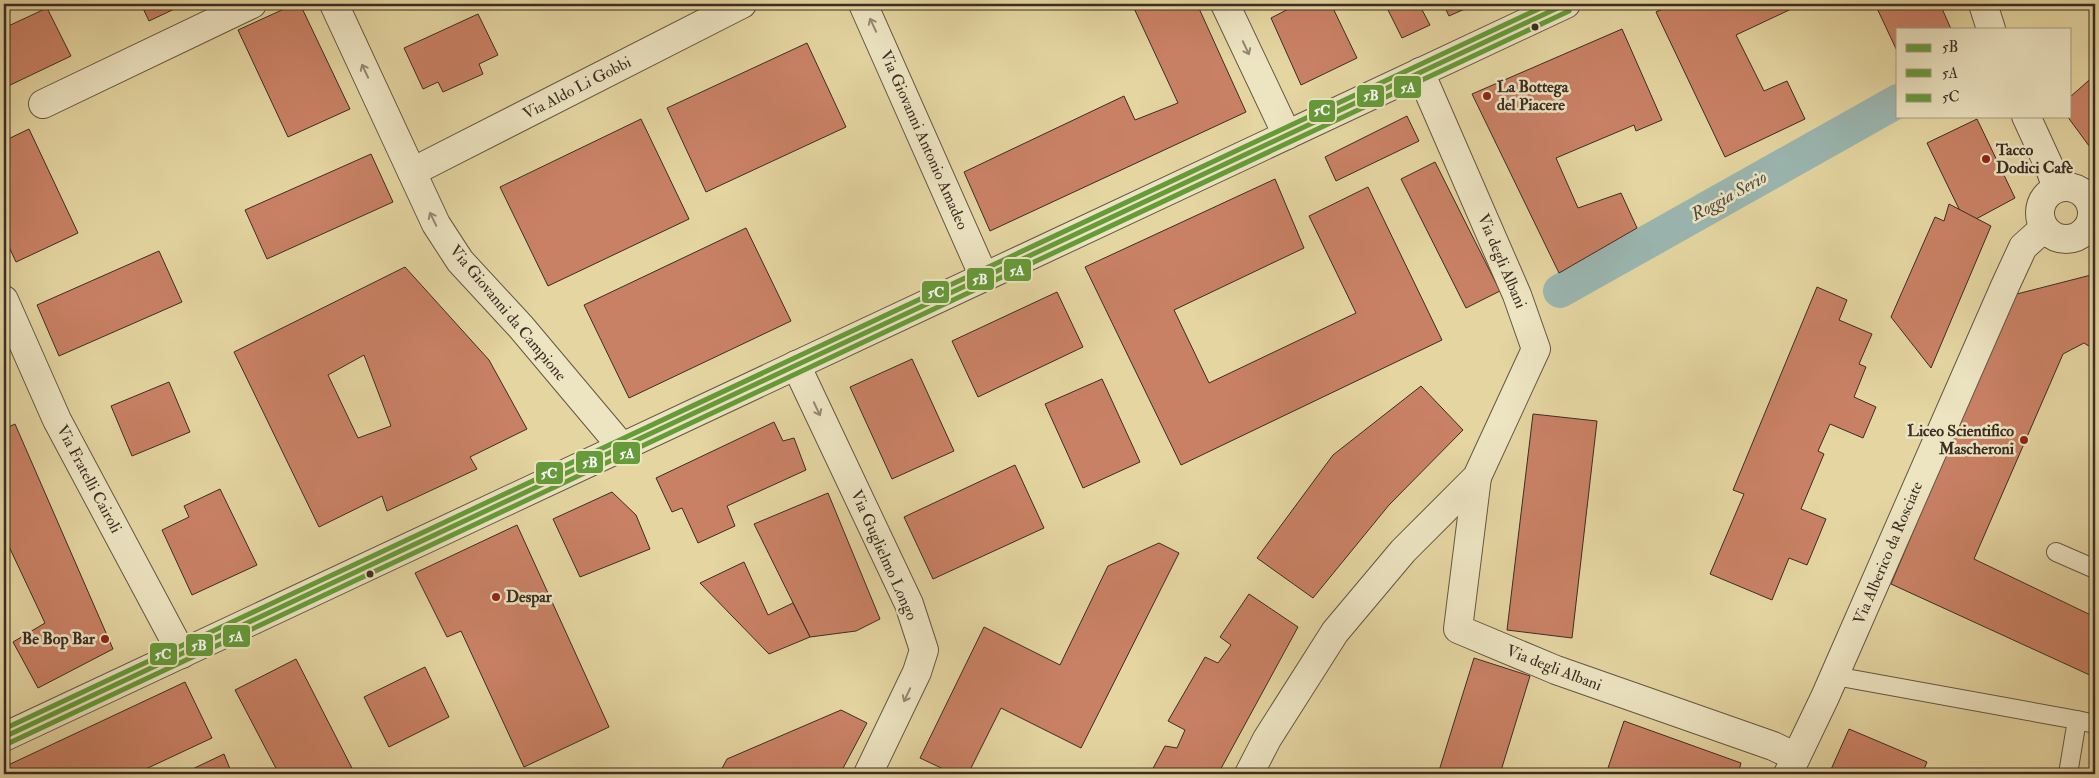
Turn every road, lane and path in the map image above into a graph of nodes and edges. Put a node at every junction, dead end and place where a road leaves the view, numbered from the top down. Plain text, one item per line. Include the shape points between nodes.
1 (252, 4) edge
2 (334, 4) edge
3 (742, 4) edge
4 (863, 4) edge
5 (1225, 4) edge
6 (1566, 4) edge
7 (1982, 4) edge
8 (1991, 28) edge
9 (1420, 72) junction
10 (43, 104) dead end
11 (2027, 118) edge
12 (1287, 135) junction
13 (412, 172) junction
14 (2057, 188) junction
15 (2094, 222) edge
16 (2044, 228) junction
17 (984, 277) junction
18 (4, 300) edge
19 (796, 365) junction
20 (622, 447) junction
21 (1477, 477) junction
22 (2056, 552) dead end
23 (2095, 569) edge
24 (182, 654) junction
25 (1835, 676) junction
26 (2077, 720) junction
27 (2095, 724) edge
28 (4, 737) edge
29 (1792, 766) edge
30 (868, 774) edge
31 (1249, 774) edge
32 (2068, 774) edge

1 - 10 street
13 -> 2 street, Via Giovanni da Campione
3 - 13 street, Via Aldo Li Gobbi
17 -> 4 street, Via Giovanni Antonio Amadeo
5 -> 12 street
6 - 9 street
7 - 8 street
9 - 12 street
9 - 21 street, Via degli Albani via 1517,294 1536,349
11 - 14 street
12 - 17 street
20 -> 13 street, Via Giovanni da Campione via 521,327 460,262 436,224
14 - 15 street via 2074,188 2089,198
14 - 16 street via 2041,205 2040,217
15 - 16 street via 2076,238 2064,240 2052,236
16 - 25 street, Via Alberico da Rosciate via 2023,247 2004,286
17 - 19 street
18 - 24 street, Via Fratelli Cairoli via 57,420
19 - 20 street
19 -> 30 street, Via Guglielmo Longo via 909,604 924,650 917,672
20 - 24 street
21 - 29 street, Via degli Albani via 1458,629 1556,670 1773,746
21 - 31 street, Via degli Albani via 1403,551 1335,632 1267,739
22 - 23 lane
24 - 28 street
25 - 26 lane
25 - 29 street, Via Alberico da Rosciate
26 - 27 lane
26 - 32 lane

